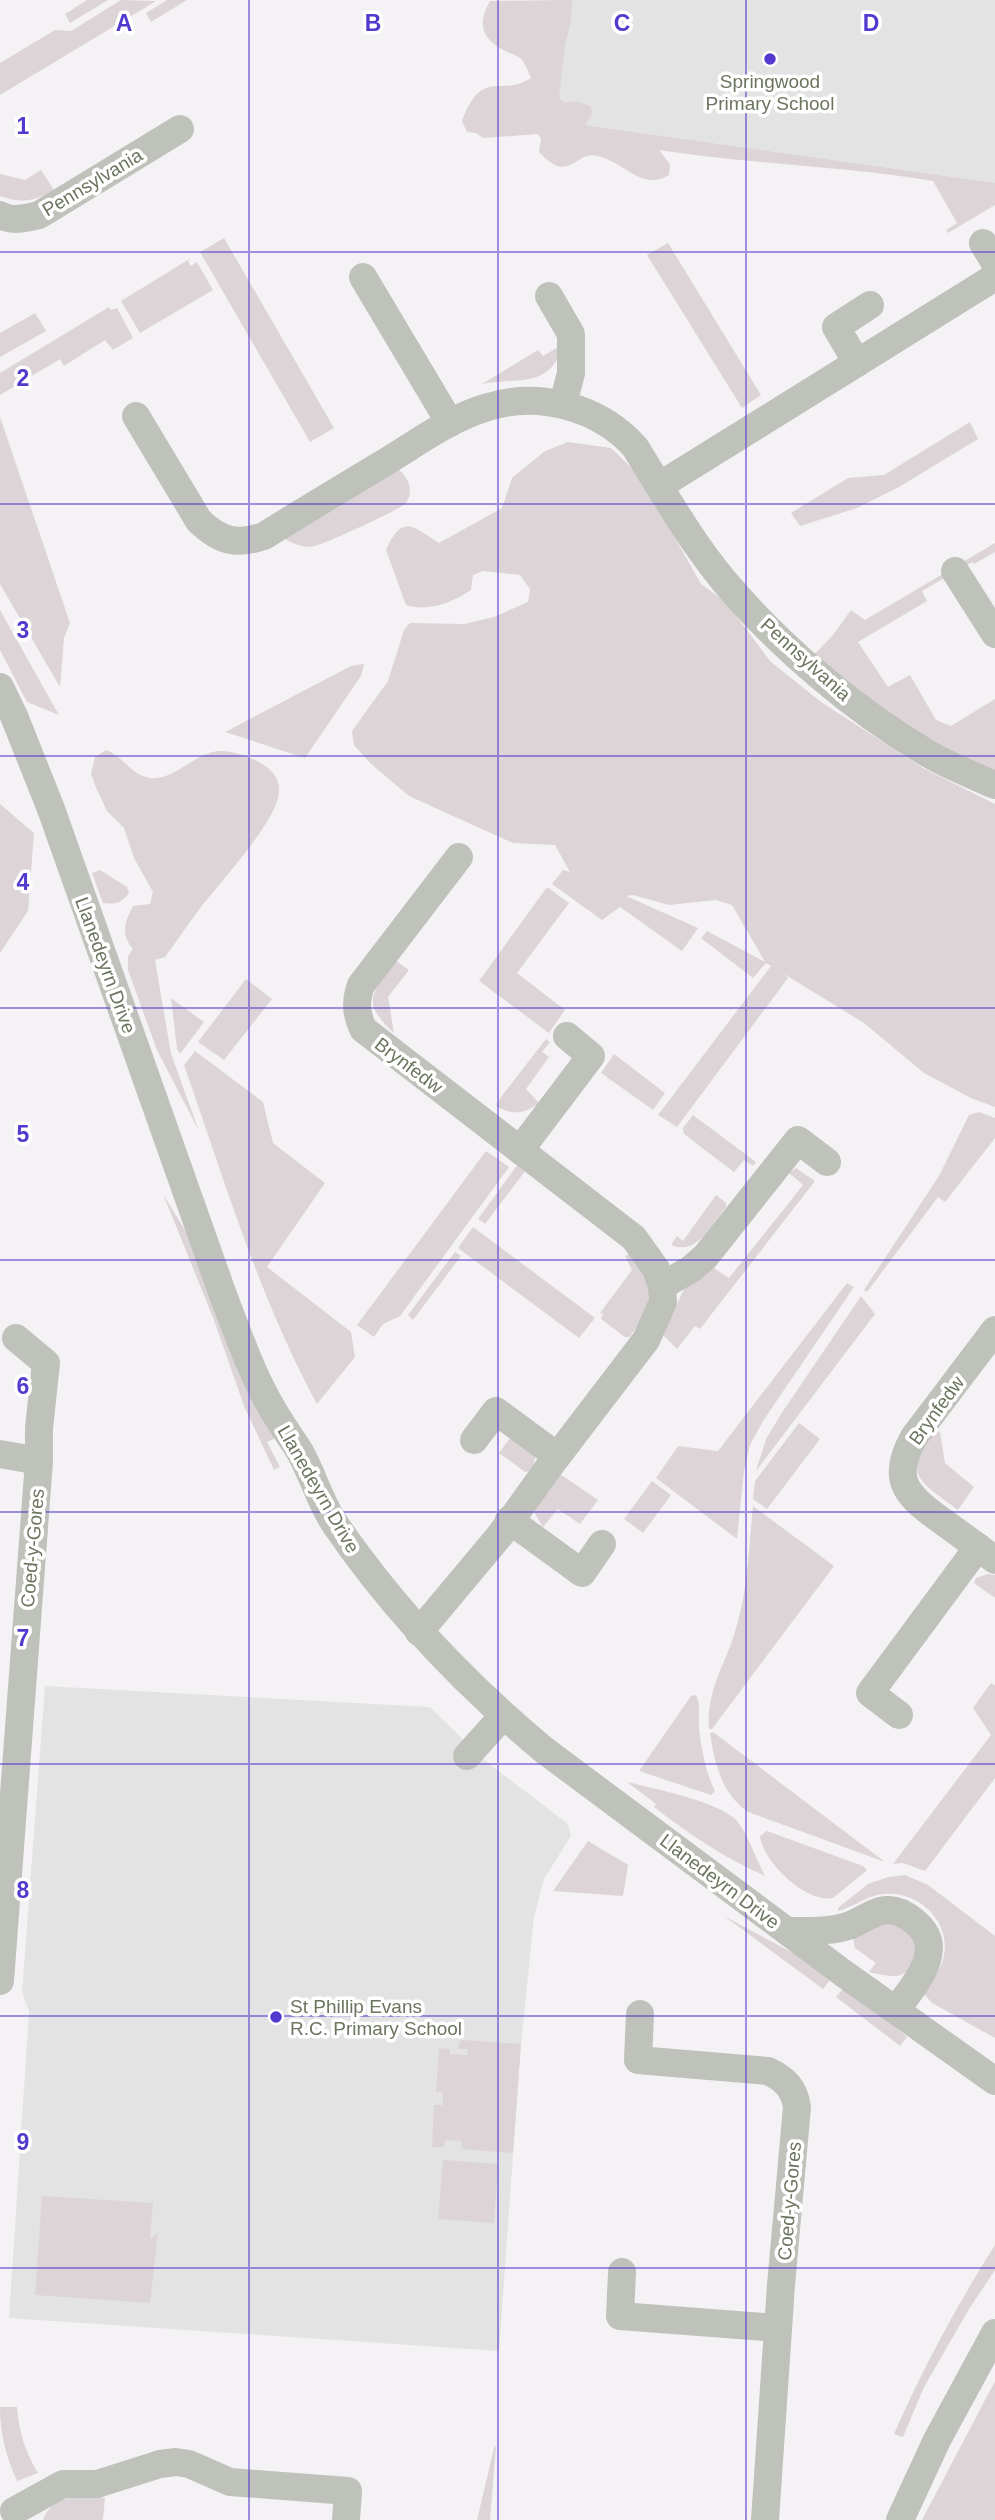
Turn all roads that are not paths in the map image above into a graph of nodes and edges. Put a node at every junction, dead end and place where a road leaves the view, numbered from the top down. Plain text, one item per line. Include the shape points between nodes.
1 (180, 129) dead end
2 (0, 215) edge
3 (363, 277) dead end
4 (995, 277) edge
5 (549, 296) dead end
6 (870, 305) dead end
7 (857, 363) junction
8 (563, 404) junction
9 (136, 416) dead end
10 (450, 423) junction
11 (659, 486) junction
12 (956, 572) dead end
13 (995, 634) edge
14 (0, 687) edge
15 (995, 785) edge
16 (459, 856) dead end
17 (567, 1035) dead end
18 (520, 1150) junction
19 (827, 1162) dead end
20 (662, 1286) junction
21 (995, 1331) edge
22 (16, 1338) dead end
23 (474, 1440) dead end
24 (0, 1454) edge
25 (557, 1456) junction
26 (39, 1461) junction
27 (509, 1520) junction
28 (603, 1544) dead end
29 (987, 1554) edge
30 (419, 1632) junction
31 (899, 1715) dead end
32 (503, 1716) junction
33 (9, 1730) edge
34 (467, 1756) dead end
35 (787, 1931) junction
36 (0, 1981) edge
37 (896, 2010) junction
38 (640, 2014) dead end
39 (995, 2081) edge
40 (622, 2272) dead end
41 (778, 2328) junction
42 (995, 2333) edge
43 (12, 2507) edge
44 (346, 2520) edge
45 (765, 2520) edge
46 (900, 2520) edge

1 - 2 street, Pennsylvania via 39,215 23,219
3 - 10 street
4 - 7 street
5 - 8 street via 571,334 571,373
6 - 7 street via 836,327
7 - 11 street
8 - 10 street, Pennsylvania via 517,400
8 - 11 street, Pennsylvania via 604,421 625,436
9 - 10 street, Pennsylvania via 199,521 227,540 247,541 264,536
11 - 15 street, Pennsylvania via 724,580 796,654 889,729 930,755
12 - 13 street
14 - 30 street, Llanedeyrn Drive via 51,809 246,1354 333,1521
16 - 18 street, Brynfedw via 361,985 357,1015 374,1040
17 - 18 street via 591,1056
18 - 20 street, Brynfedw via 634,1238
19 - 20 street via 798,1140 705,1257
20 - 25 street via 663,1302 646,1340
21 - 29 street, Brynfedw via 914,1437 904,1463 905,1485 916,1502
22 - 26 street, Coed-y-Gores via 46,1363
23 - 25 street via 496,1411
24 - 26 street
25 - 27 street
26 - 33 street, Coed-y-Gores
27 - 28 street via 582,1573
27 - 30 street
29 - 31 street, Brynfedw via 870,1693
30 - 32 street, Llanedeyrn Drive
32 - 34 street
32 - 35 street, Llanedeyrn Drive
33 - 36 street, Coed-y-Gores
35 - 37 street, Llanedeyrn Drive
35 - 37 street via 842,1927 884,1910 909,1917 930,1947 928,1961
37 - 39 street, Llanedeyrn Drive
38 - 41 street, Coed-y-Gores via 638,2060 768,2071 782,2078 795,2095
40 - 41 street via 620,2316
41 - 45 street, Coed-y-Gores
42 - 46 street
43 - 44 street via 63,2484 97,2484 176,2462 190,2463 230,2482 348,2491

